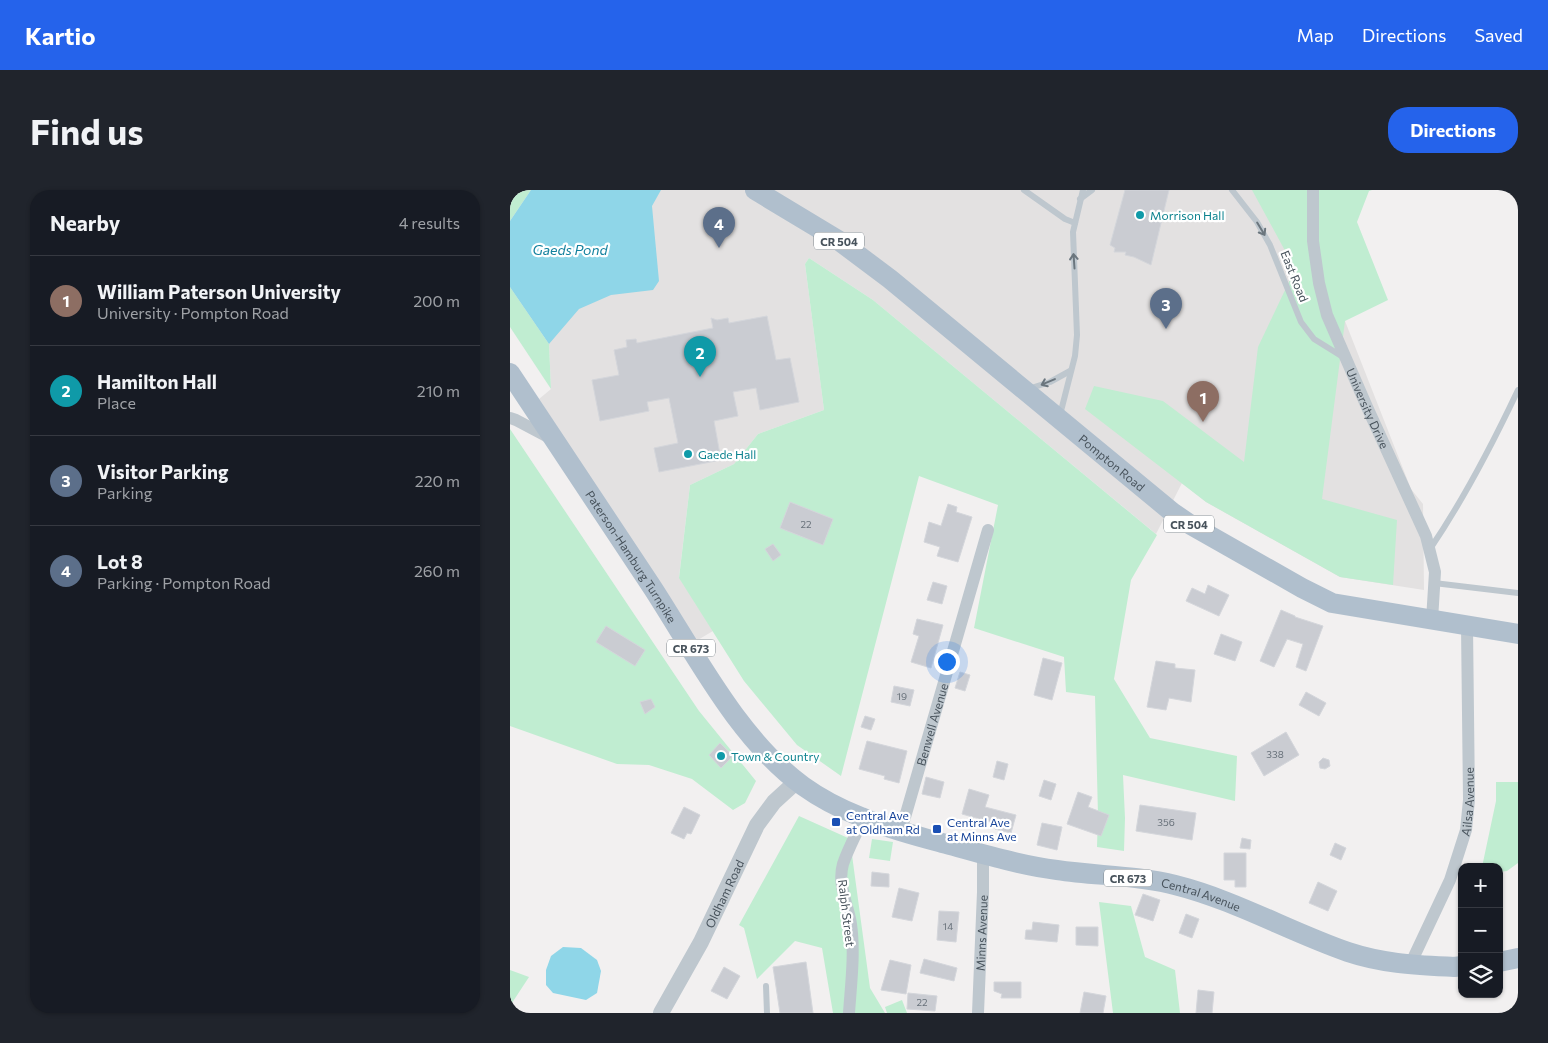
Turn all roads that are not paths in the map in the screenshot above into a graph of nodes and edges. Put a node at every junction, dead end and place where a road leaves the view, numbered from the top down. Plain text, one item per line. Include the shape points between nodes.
1 (755, 190) edge
2 (1024, 190) edge
3 (1083, 190) edge
4 (1092, 190) edge
5 (1232, 190) edge
6 (1313, 190) edge
7 (1080, 199) junction
8 (1075, 223) junction
9 (1346, 360) junction
10 (1070, 371) junction
11 (510, 372) edge
12 (1025, 390) junction
13 (1518, 390) edge
14 (510, 418) edge
15 (1059, 419) junction
16 (555, 441) junction
17 (988, 530) dead end
18 (1430, 550) junction
19 (1434, 583) junction
20 (1518, 593) edge
21 (1432, 620) junction
22 (1467, 626) junction
23 (1518, 634) edge
24 (797, 781) junction
25 (863, 818) junction
26 (901, 831) junction
27 (983, 854) junction
28 (1518, 958) edge
29 (1503, 961) edge
30 (1410, 964) junction
31 (1458, 966) edge
32 (766, 986) dead end
33 (661, 1013) edge
34 (767, 1013) edge
35 (849, 1013) edge
36 (978, 1013) edge

1 - 12 main road, Pompton Road / CR 504 via 838,240
2 - 8 lane
3 - 7 lane
4 - 7 lane
5 -> 9 lane, East Road via 1270,245 1301,322 1314,339
6 - 9 street, University Drive via 1319,283
7 - 8 lane
10 -> 8 lane via 1077,335
9 - 18 street, University Drive
10 -> 12 lane
10 - 15 lane
11 - 16 main road, Paterson-Hamburg Turnpike / CR 673
12 - 15 main road, Pompton Road / CR 504
13 - 18 lane via 1494,441
14 - 16 street
15 - 21 main road, Pompton Road / CR 504 via 1172,512 1302,588 1332,603
16 - 24 main road, Paterson-Hamburg Turnpike / CR 673 via 732,710 761,747
17 - 26 street, Benwell Avenue
18 - 19 street, University Drive
19 - 20 lane
19 - 21 street, University Drive
21 - 22 main road, Pompton Road / CR 504
22 - 23 main road, Pompton Road / CR 504
22 - 30 street, Ailsa Avenue via 1469,800 1466,830 1450,880
24 - 25 main road, Central Avenue / CR 673 via 839,808
24 - 33 street, Oldham Road via 774,802 758,825 701,942
25 - 26 main road, Central Avenue / CR 673
25 - 35 street, Ralph Street via 843,864 841,882 852,940
26 - 27 main road, Central Avenue / CR 673
27 - 30 main road, Central Avenue / CR 673 via 1055,870 1176,885 1350,952 1386,962
27 - 36 street, Minns Avenue
28 - 29 main road
30 - 31 main road, Central Avenue / CR 673
32 - 34 lane

